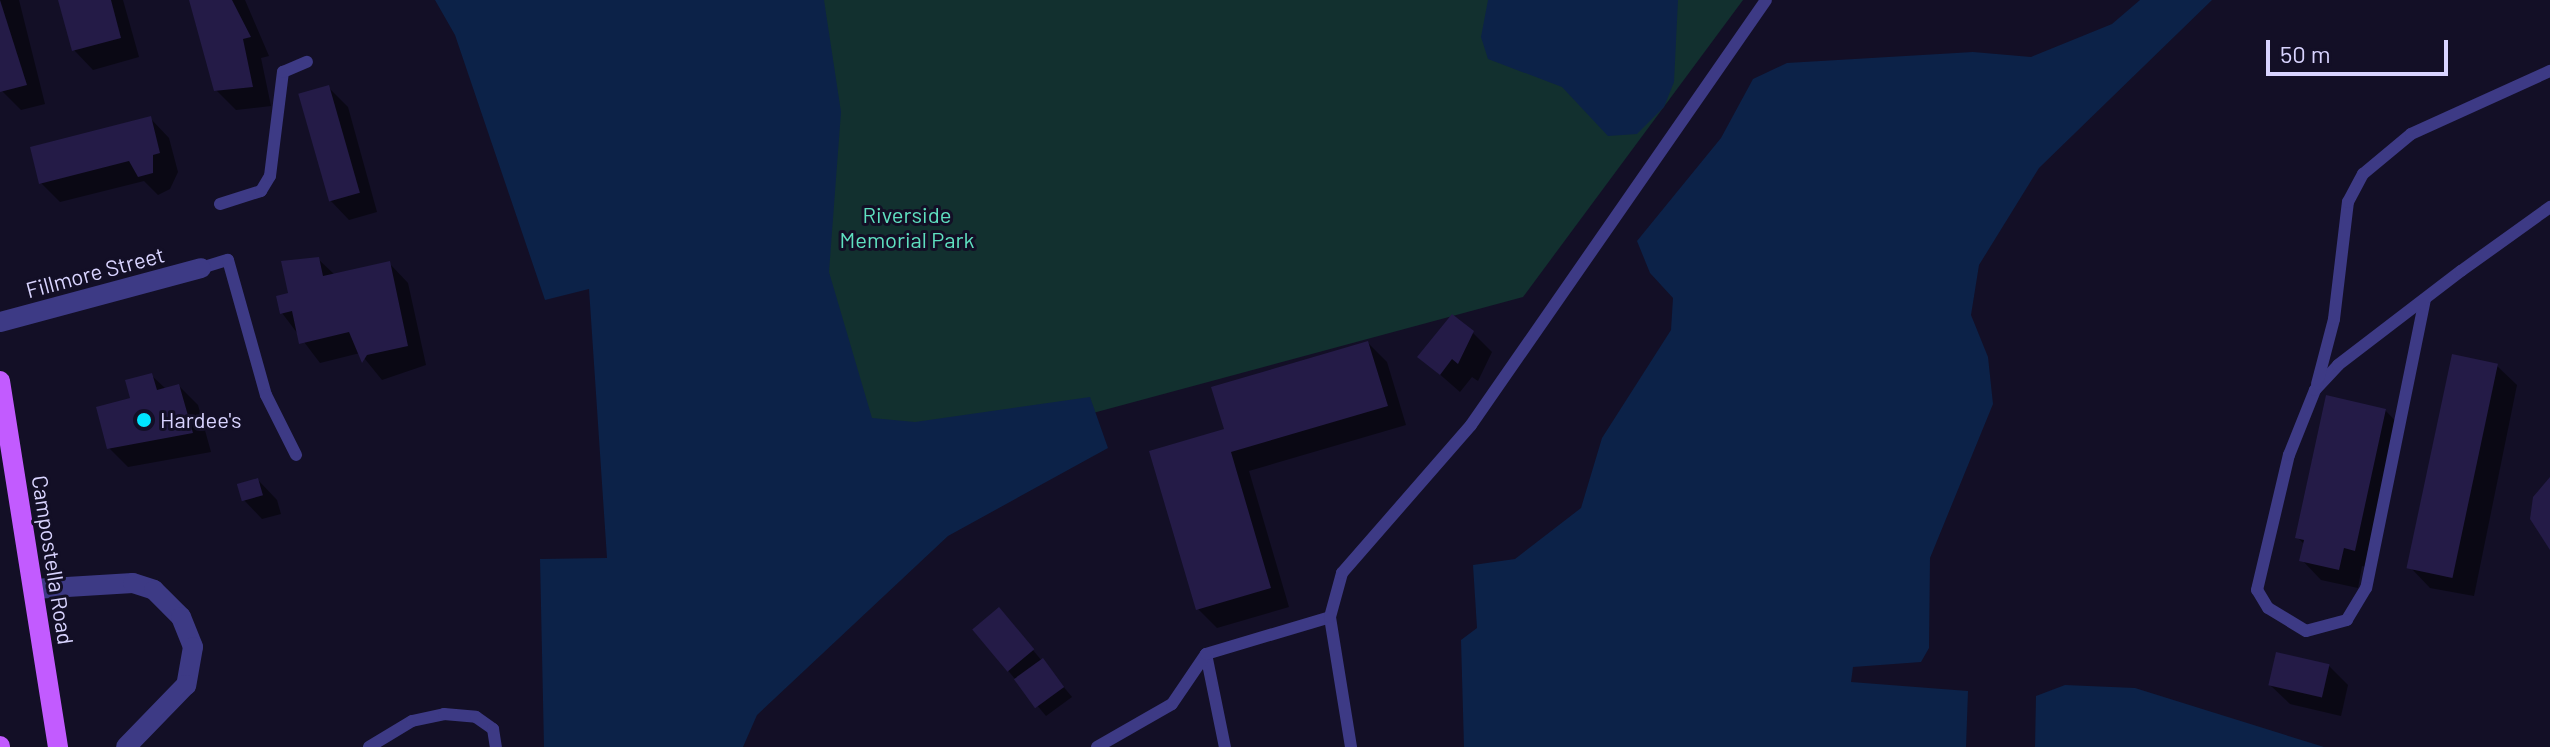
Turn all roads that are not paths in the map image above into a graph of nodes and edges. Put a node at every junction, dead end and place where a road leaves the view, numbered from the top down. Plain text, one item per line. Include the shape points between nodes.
1 (1766, 0) edge
2 (307, 62) dead end
3 (2550, 71) edge
4 (220, 204) dead end
5 (2550, 207) edge
6 (201, 268) joint
7 (2425, 299) junction
8 (0, 322) edge
9 (0, 381) edge
10 (2315, 390) junction
11 (296, 455) dead end
12 (34, 589) junction
13 (1330, 617) junction
14 (1206, 654) junction
15 (58, 747) edge
16 (126, 747) edge
17 (369, 747) edge
18 (496, 747) edge
19 (1097, 747) edge
20 (1225, 747) edge
21 (1351, 747) edge

1 - 13 lane via 1471,425 1342,573
2 - 4 lane via 283,72 270,176 261,191
3 - 10 lane via 2411,134 2363,174 2348,202 2332,332
5 - 7 lane
6 - 8 street, Fillmore Street
6 - 11 lane via 228,260 266,395
7 - 10 lane
7 - 10 lane via 2366,588 2347,620 2306,631 2268,608 2257,590 2289,455
9 - 12 main road, Campostella Road
12 - 15 main road, Campostella Road
12 - 16 street via 133,583 154,590 181,617 193,647 186,685
13 - 14 lane
13 - 21 lane
14 - 19 lane via 1172,704
14 - 20 lane
17 - 18 lane via 412,721 444,714 476,717 493,729

